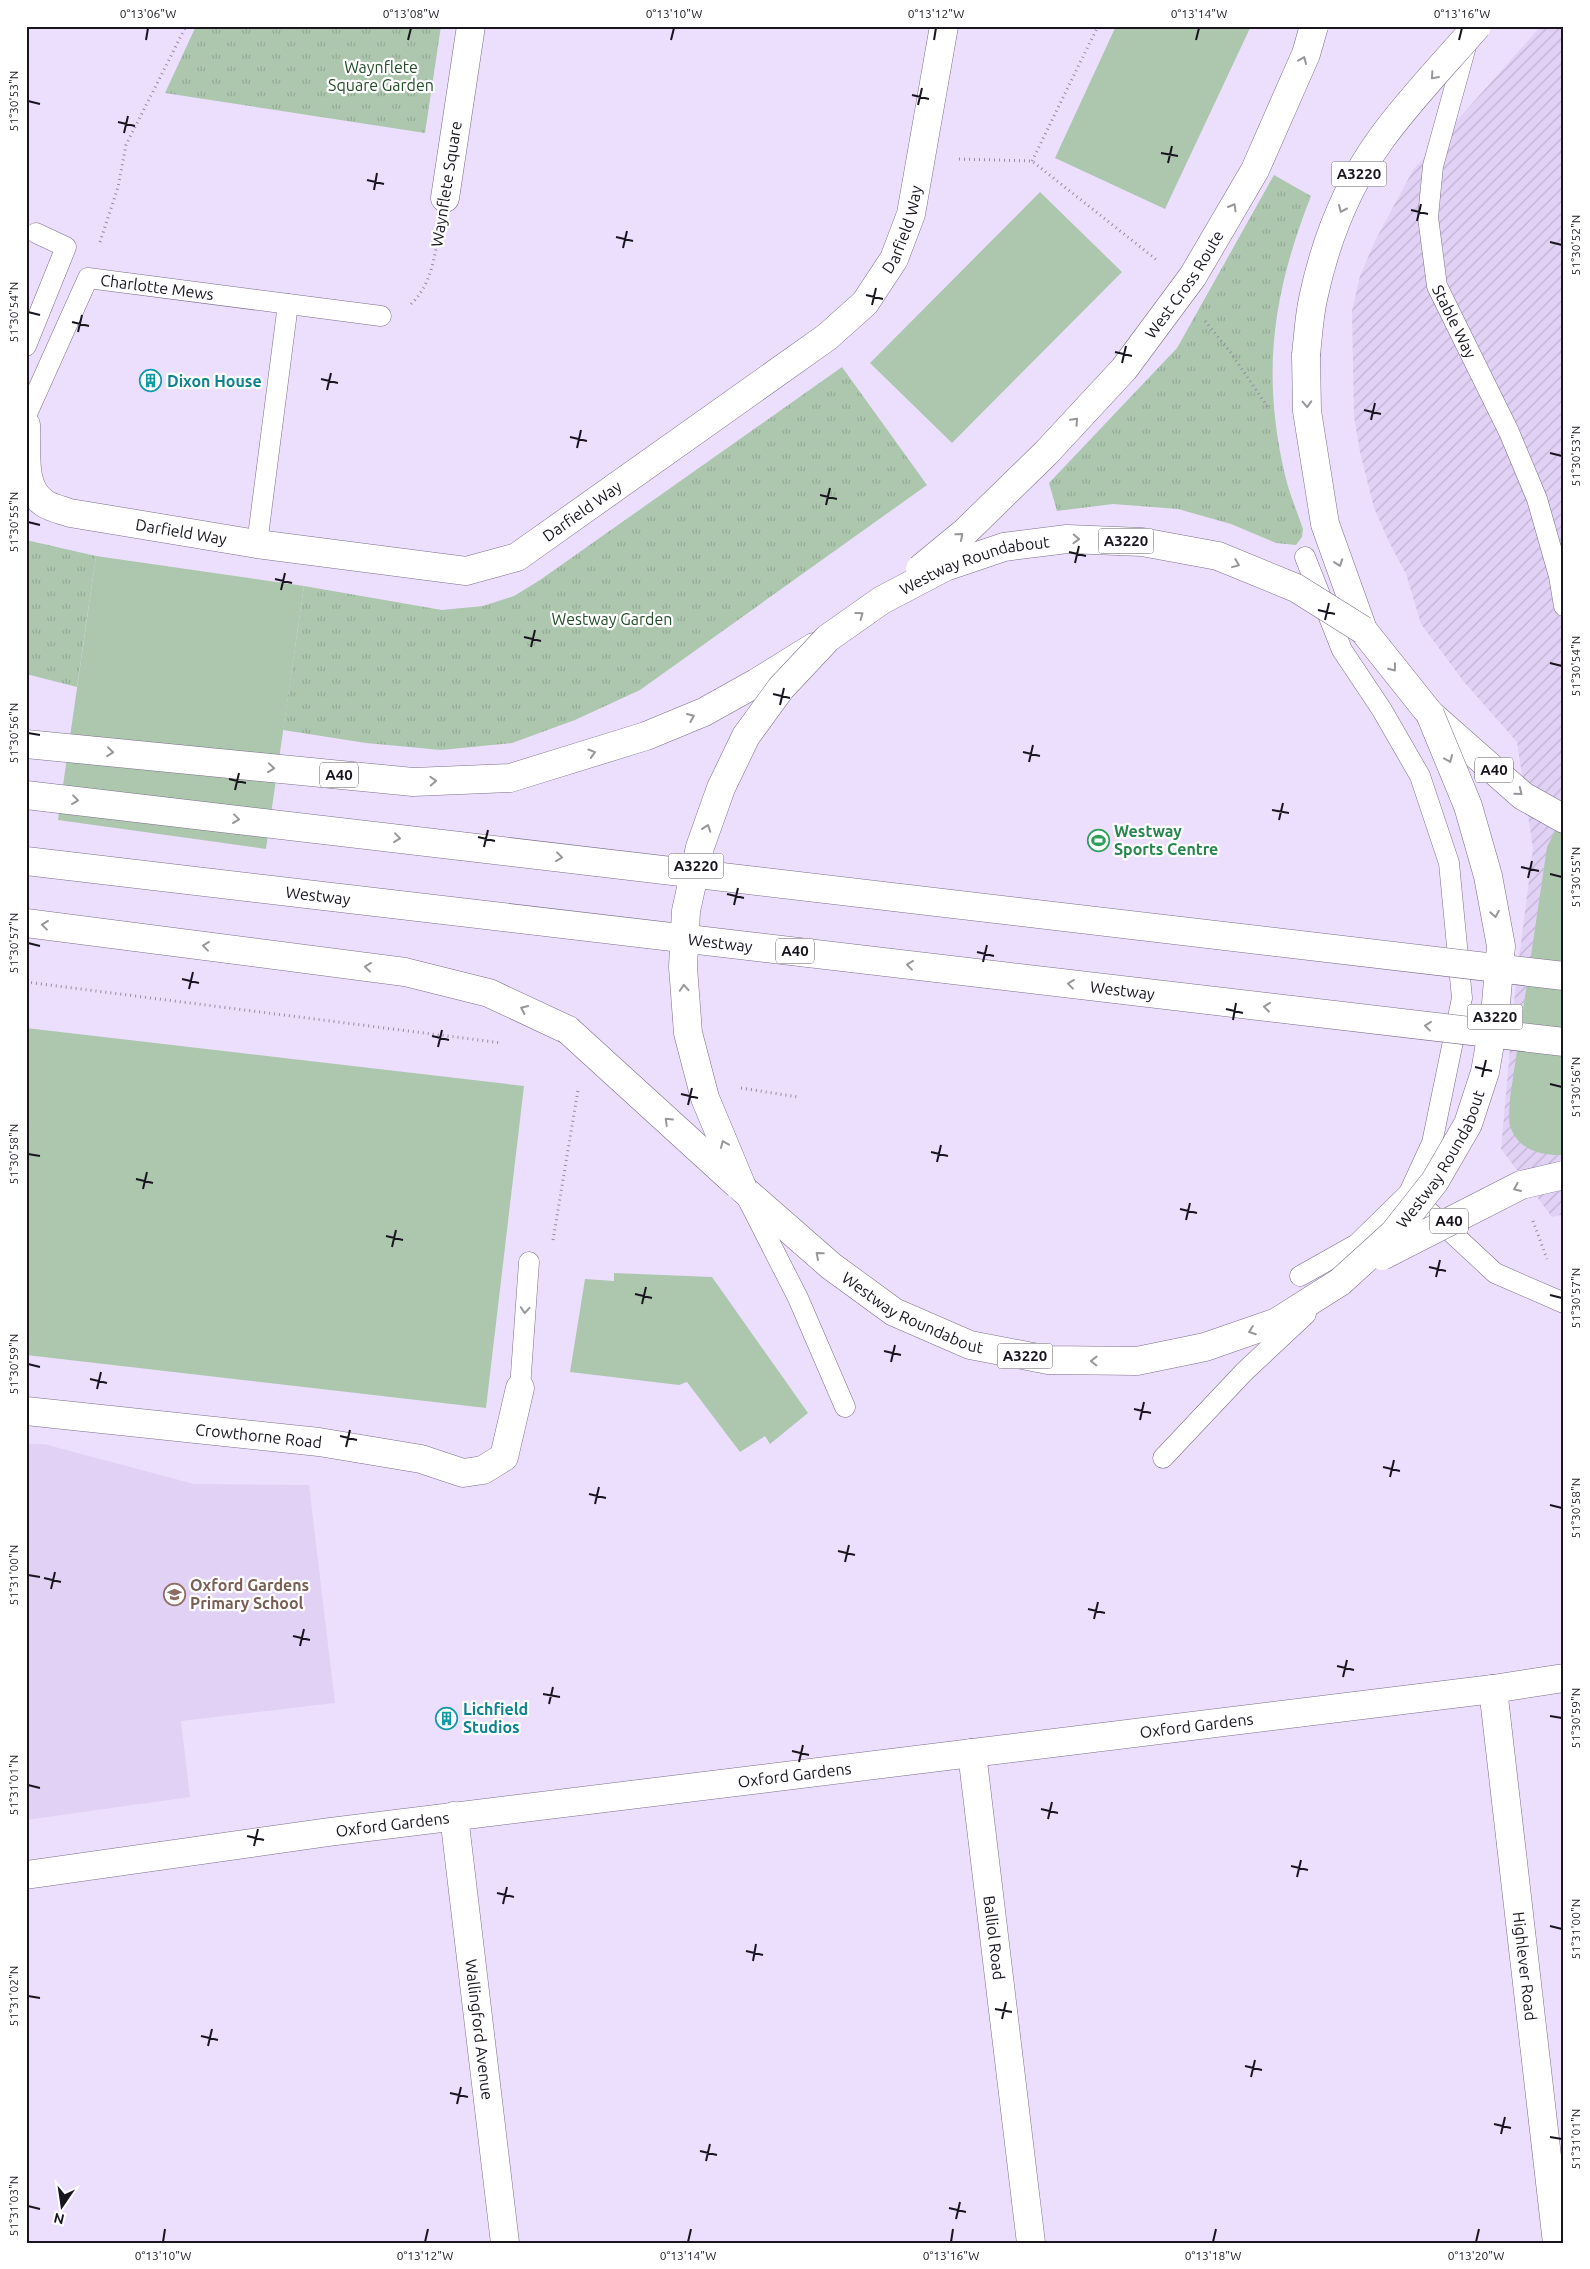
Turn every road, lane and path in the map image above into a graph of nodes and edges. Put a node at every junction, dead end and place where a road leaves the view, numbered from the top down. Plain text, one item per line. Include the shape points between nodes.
1 (186, 26) edge
2 (470, 26) edge
3 (944, 26) edge
4 (1098, 26) edge
5 (1314, 26) edge
6 (1472, 26) edge
7 (1477, 26) edge
8 (921, 158) junction
9 (1032, 161) junction
10 (445, 198) joint
11 (36, 233) dead end
12 (1159, 262) dead end
13 (88, 278) junction
14 (288, 304) junction
15 (1201, 315) dead end
16 (381, 316) joint
17 (26, 346) edge
18 (1272, 414) dead end
19 (26, 416) edge
20 (26, 425) edge
21 (29, 493) edge
22 (257, 544) junction
23 (1305, 557) dead end
24 (882, 600) junction
25 (1564, 606) edge
26 (1363, 630) junction
27 (828, 638) junction
28 (1430, 714) junction
29 (26, 744) edge
30 (26, 795) edge
31 (1564, 819) edge
32 (26, 861) edge
33 (26, 923) edge
34 (1564, 976) edge
35 (26, 982) edge
36 (1564, 1042) edge
37 (509, 1044) dead end
38 (579, 1082) dead end
39 (739, 1088) dead end
40 (798, 1097) dead end
41 (1564, 1175) edge
42 (743, 1189) junction
43 (1409, 1193) junction
44 (551, 1248) dead end
45 (528, 1262) dead end
46 (1300, 1276) dead end
47 (1340, 1282) junction
48 (1564, 1304) edge
49 (520, 1388) joint
50 (845, 1407) dead end
51 (26, 1411) edge
52 (1163, 1458) dead end
53 (1564, 1678) edge
54 (1493, 1689) junction
55 (972, 1753) junction
56 (454, 1816) junction
57 (26, 1875) edge
58 (505, 2243) edge
59 (1031, 2243) edge
60 (1557, 2243) edge

1 - 13 path via 126,145 118,187
2 - 10 main road, Waynflete Square
3 - 8 main road, Darfield Way
4 - 9 path
24 -> 5 main road, West Cross Route / A3220, bridge via 966,532 1046,453 1130,361 1194,276 1255,170 1306,54
6 - 25 lane, Stable Way via 1433,166 1428,218 1437,286 1537,499
7 -> 26 main road, A3220, bridge via 1404,110 1359,174 1327,246 1313,300 1306,355 1307,411 1325,524
8 - 9 path
8 - 22 main road, Darfield Way via 911,214 894,259 865,303 828,337 517,557 466,571
9 - 12 path
10 - 16 path, Waynflete Square via 432,269 421,295 408,307
11 - 17 lane via 66,247
13 - 14 lane, Charlotte Mews
13 - 19 lane, Charlotte Mews
14 - 16 lane, Charlotte Mews
14 - 22 lane
15 - 18 path
20 - 21 main road, Darfield Way
21 - 22 main road, Darfield Way via 45,504 70,512
23 - 43 lane via 1342,650 1420,776 1449,863 1462,998 1432,1143
24 -> 26 main road, Westway Roundabout / A3220, bridge via 945,567 1004,547 1067,539 1142,542 1218,556 1296,588
27 -> 24 main road, Westway Roundabout / A3220, bridge
26 -> 28 main road, Westway Roundabout / A3220
29 -> 27 main road, A40, bridge via 413,782 510,778 646,736 704,712
42 -> 27 main road, Westway Roundabout / A3220, bridge via 705,1098 688,1033 683,967 686,911 700,847 721,788 746,736 782,688
28 -> 31 main road, A40 via 1523,796
28 -> 47 main road, Westway Roundabout / A3220, bridge via 1468,806 1488,876 1501,946 1496,1015 1485,1072 1468,1124 1435,1181 1394,1233
30 -> 34 main road, bridge
36 -> 32 main road, Westway / A40, bridge
42 -> 33 main road, bridge via 568,1030 489,993 405,972
35 - 37 path
38 - 44 path
39 - 40 path
41 -> 47 main road, A40, bridge via 1521,1185 1391,1250
47 -> 42 main road, Westway Roundabout / A3220 via 1277,1322 1205,1347 1137,1361 1048,1360 970,1345 894,1312 831,1266
42 - 50 lane via 798,1298
43 - 46 lane via 1357,1244
43 - 48 lane via 1495,1274
45 -> 49 lane
47 - 52 lane via 1244,1372
49 - 51 main road, Crowthorne Road via 504,1458 483,1470 463,1473 421,1459 320,1442
53 - 54 main road, Oxford Gardens
54 - 55 main road, Oxford Gardens
54 - 60 main road, Highlever Road
55 - 56 main road, Oxford Gardens
55 - 59 main road, Balliol Road
56 - 57 main road, Oxford Gardens
56 - 58 main road, Wallingford Avenue

